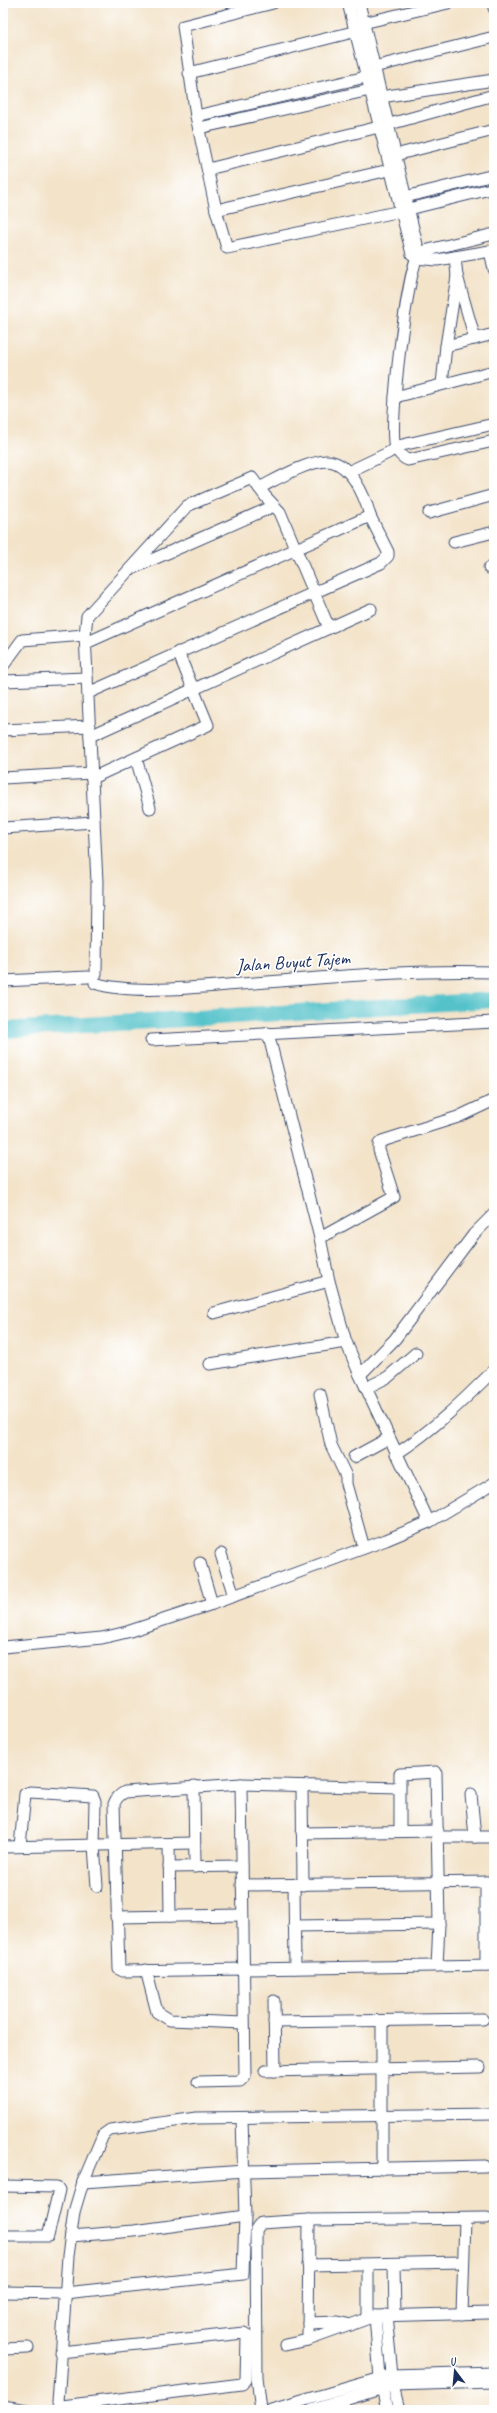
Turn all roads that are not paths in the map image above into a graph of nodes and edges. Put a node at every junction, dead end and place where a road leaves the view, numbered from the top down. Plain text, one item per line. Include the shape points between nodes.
1 (273, 3) edge
2 (348, 3) edge
3 (359, 3) edge
4 (448, 3) edge
5 (493, 3) edge
6 (494, 8) edge
7 (361, 28) junction
8 (494, 37) edge
9 (374, 67) junction
10 (189, 73) junction
11 (366, 77) junction
12 (494, 80) edge
13 (374, 95) junction
14 (494, 95) edge
15 (196, 116) junction
16 (384, 125) junction
17 (199, 128) junction
18 (494, 130) edge
19 (395, 155) junction
20 (208, 169) junction
21 (389, 170) junction
22 (494, 175) edge
23 (494, 188) edge
24 (405, 197) junction
25 (216, 210) junction
26 (404, 210) junction
27 (494, 234) edge
28 (416, 255) junction
29 (455, 258) junction
30 (494, 268) edge
31 (457, 276) junction
32 (494, 334) edge
33 (474, 339) junction
34 (446, 346) junction
35 (494, 371) edge
36 (442, 384) junction
37 (395, 397) junction
38 (494, 424) edge
39 (494, 441) edge
40 (392, 450) junction
41 (348, 472) junction
42 (260, 488) junction
43 (494, 495) edge
44 (274, 506) junction
45 (429, 512) dead end
46 (370, 516) junction
47 (494, 532) edge
48 (454, 542) dead end
49 (295, 549) junction
50 (128, 570) junction
51 (314, 592) junction
52 (371, 609) dead end
53 (329, 628) junction
54 (86, 639) junction
55 (178, 652) junction
56 (3, 666) edge
57 (87, 678) junction
58 (3, 681) edge
59 (195, 689) junction
60 (88, 693) junction
61 (3, 730) edge
62 (90, 731) junction
63 (136, 758) junction
64 (92, 776) junction
65 (3, 778) edge
66 (150, 808) dead end
67 (94, 822) junction
68 (3, 828) edge
69 (494, 972) edge
70 (93, 978) junction
71 (3, 981) edge
72 (494, 1022) edge
73 (268, 1033) junction
74 (151, 1040) dead end
75 (494, 1100) edge
76 (494, 1214) edge
77 (320, 1238) junction
78 (329, 1281) junction
79 (214, 1313) dead end
80 (346, 1342) junction
81 (416, 1353) dead end
82 (210, 1364) dead end
83 (494, 1370) edge
84 (360, 1375) junction
85 (366, 1388) junction
86 (320, 1394) dead end
87 (389, 1438) junction
88 (396, 1454) junction
89 (354, 1457) dead end
90 (494, 1483) edge
91 (429, 1522) junction
92 (364, 1548) junction
93 (221, 1554) dead end
94 (200, 1563) dead end
95 (234, 1596) junction
96 (212, 1604) junction
97 (3, 1647) edge
98 (241, 1784) junction
99 (194, 1786) junction
100 (302, 1787) junction
101 (399, 1788) junction
102 (471, 1794) dead end
103 (400, 1831) junction
104 (302, 1834) junction
105 (438, 1834) junction
106 (475, 1837) junction
107 (494, 1837) edge
108 (194, 1843) junction
109 (169, 1844) junction
110 (20, 1846) junction
111 (105, 1846) junction
112 (3, 1847) edge
113 (242, 1866) junction
114 (170, 1867) junction
115 (195, 1867) junction
116 (490, 1882) edge
117 (438, 1883) junction
118 (242, 1885) junction
119 (298, 1885) junction
120 (97, 1886) dead end
121 (242, 1915) junction
122 (170, 1916) junction
123 (116, 1917) junction
124 (439, 1924) junction
125 (294, 1926) junction
126 (490, 1965) edge
127 (437, 1966) junction
128 (295, 1968) junction
129 (243, 1969) junction
130 (146, 1970) junction
131 (274, 2001) dead end
132 (483, 2019) dead end
133 (274, 2022) junction
134 (382, 2022) junction
135 (243, 2023) junction
136 (480, 2067) dead end
137 (382, 2069) junction
138 (198, 2082) dead end
139 (494, 2114) edge
140 (383, 2116) junction
141 (242, 2119) junction
142 (486, 2166) dead end
143 (382, 2169) junction
144 (245, 2171) junction
145 (82, 2182) junction
146 (3, 2186) edge
147 (245, 2216) junction
148 (487, 2218) dead end
149 (464, 2219) junction
150 (309, 2220) junction
151 (3, 2236) edge
152 (71, 2236) junction
153 (462, 2262) junction
154 (394, 2264) junction
155 (308, 2265) junction
156 (368, 2265) junction
157 (3, 2292) edge
158 (57, 2293) junction
159 (489, 2313) dead end
160 (462, 2314) junction
161 (391, 2315) junction
162 (372, 2317) junction
163 (308, 2323) junction
164 (351, 2325) junction
165 (308, 2340) junction
166 (284, 2345) dead end
167 (28, 2348) dead end
168 (3, 2349) edge
169 (60, 2352) junction
170 (494, 2372) edge
171 (392, 2380) junction
172 (494, 2382) edge
173 (381, 2383) junction
174 (3, 2406) edge
175 (27, 2410) edge
176 (261, 2410) edge
177 (271, 2410) edge
178 (312, 2410) edge
179 (387, 2410) edge
180 (399, 2410) edge

1 - 10 street via 183,26
2 - 7 street
3 - 7 street
4 - 7 street
5 - 6 street
7 - 9 street
7 - 10 street
7 - 11 street
8 - 9 street
9 - 13 street
10 - 15 street
11 - 13 street
11 - 15 street
12 - 13 street
13 - 16 street
13 - 17 street
14 - 16 street
15 - 17 street
16 - 19 street
16 - 20 street
16 - 21 street
17 - 20 street
18 - 19 street
19 - 24 street
20 - 25 street
21 - 25 street
21 - 26 street
22 - 24 street
23 - 26 street
24 - 26 street
25 - 26 street via 226,245 230,249
26 - 28 street
27 - 28 street
28 - 29 street via 429,260
28 - 37 street via 402,330
29 - 30 street via 490,251
29 - 31 street
31 - 33 street
31 - 34 street
32 - 33 street
33 - 34 street
34 - 36 street
35 - 36 street
36 - 37 street
37 - 40 street
38 - 40 street
39 - 40 street via 408,460
40 - 41 street
41 - 42 street via 327,461 312,464
41 - 46 street via 363,496
42 - 44 street
42 - 50 street via 252,478 187,506
43 - 45 street
44 - 49 street via 280,512
44 - 50 street
46 - 49 street
46 - 51 street via 388,556 381,563
47 - 48 street
49 - 51 street
49 - 54 street
50 - 54 street via 88,616
51 - 53 street
51 - 55 street
52 - 53 street
53 - 59 street
54 - 56 street via 22,640
54 - 57 street
55 - 59 street
55 - 60 street
57 - 58 street
57 - 60 street
59 - 62 street
59 - 63 street via 208,725
60 - 62 street
61 - 62 street
62 - 64 street
63 - 64 street
63 - 66 street
64 - 65 street
64 - 67 street
67 - 68 street
67 - 70 street via 97,882
69 - 70 street, Jalan Buyut Tajem via 394,973 191,988 115,988
70 - 71 street, Jalan Buyut Tajem
72 - 73 street
73 - 74 street
73 - 77 street
75 - 77 street via 458,1117 382,1141 379,1150 394,1196
76 - 84 street via 474,1234 395,1339
77 - 78 street
78 - 79 street
78 - 80 street
80 - 82 street
80 - 84 street
81 - 85 street via 388,1377
83 - 88 street via 454,1410 419,1440
84 - 85 street
85 - 87 street
86 - 92 street via 331,1445 346,1476
87 - 88 street
87 - 89 street
88 - 91 street
90 - 91 street
91 - 92 street
92 - 95 street
93 - 95 street
94 - 96 street
95 - 96 street
96 - 97 street via 102,1638
98 - 99 street
98 - 100 street
98 - 113 street
99 - 108 street
99 - 111 street via 125,1792 114,1804
100 - 101 street
100 - 104 street
101 - 103 street
101 - 105 street via 403,1772 436,1772
102 - 106 street
103 - 104 street
103 - 105 street
104 - 119 street
105 - 106 street
105 - 117 street
106 - 107 street
108 - 109 street
108 - 115 street
109 - 111 street
109 - 114 street
110 - 111 street
110 - 111 street via 24,1797 30,1792 93,1796
110 - 112 street
111 - 120 street
111 - 123 street
113 - 115 street
113 - 118 street
114 - 115 street
114 - 122 street
116 - 117 street
116 - 126 street
117 - 119 street
117 - 124 street
118 - 119 street
118 - 121 street
119 - 125 street
121 - 122 street
121 - 129 street
122 - 123 street
123 - 130 street via 119,1969
124 - 125 street
124 - 127 street
125 - 128 street
126 - 127 street
127 - 128 street
128 - 129 street
129 - 130 street
129 - 135 street
130 - 135 street via 157,2012 162,2016 170,2020
131 - 133 street
132 - 134 street
133 - 134 street
133 - 137 street via 270,2071
134 - 137 street
135 - 138 street via 245,2078 240,2081
136 - 137 street
137 - 140 street
139 - 140 street
140 - 141 street
140 - 143 street
141 - 144 street
141 - 145 street via 196,2118 110,2130 103,2135
142 - 143 street
143 - 144 street
144 - 145 street
144 - 147 street
145 - 152 street via 76,2201
146 - 151 street via 57,2187 60,2190 48,2236
147 - 152 street via 139,2231
147 - 158 street via 244,2270 240,2276
148 - 149 street
149 - 150 street
149 - 153 street
150 - 155 street
150 - 176 street via 264,2222 256,2230 257,2377
152 - 158 street
153 - 154 street
153 - 160 street
154 - 156 street
154 - 161 street
155 - 156 street
155 - 163 street
156 - 162 street
157 - 158 street
158 - 169 street
159 - 160 street
160 - 161 street
161 - 162 street
161 - 171 street
162 - 164 street
162 - 173 street
163 - 164 street via 338,2322
163 - 165 street
164 - 165 street
165 - 166 street
167 - 168 street
169 - 169 street via 57,2402 62,2406 242,2384 246,2380 247,2336 244,2332
170 - 171 street
171 - 172 street
171 - 173 street
171 - 180 street
173 - 177 street
173 - 178 street
173 - 179 street
174 - 175 street

